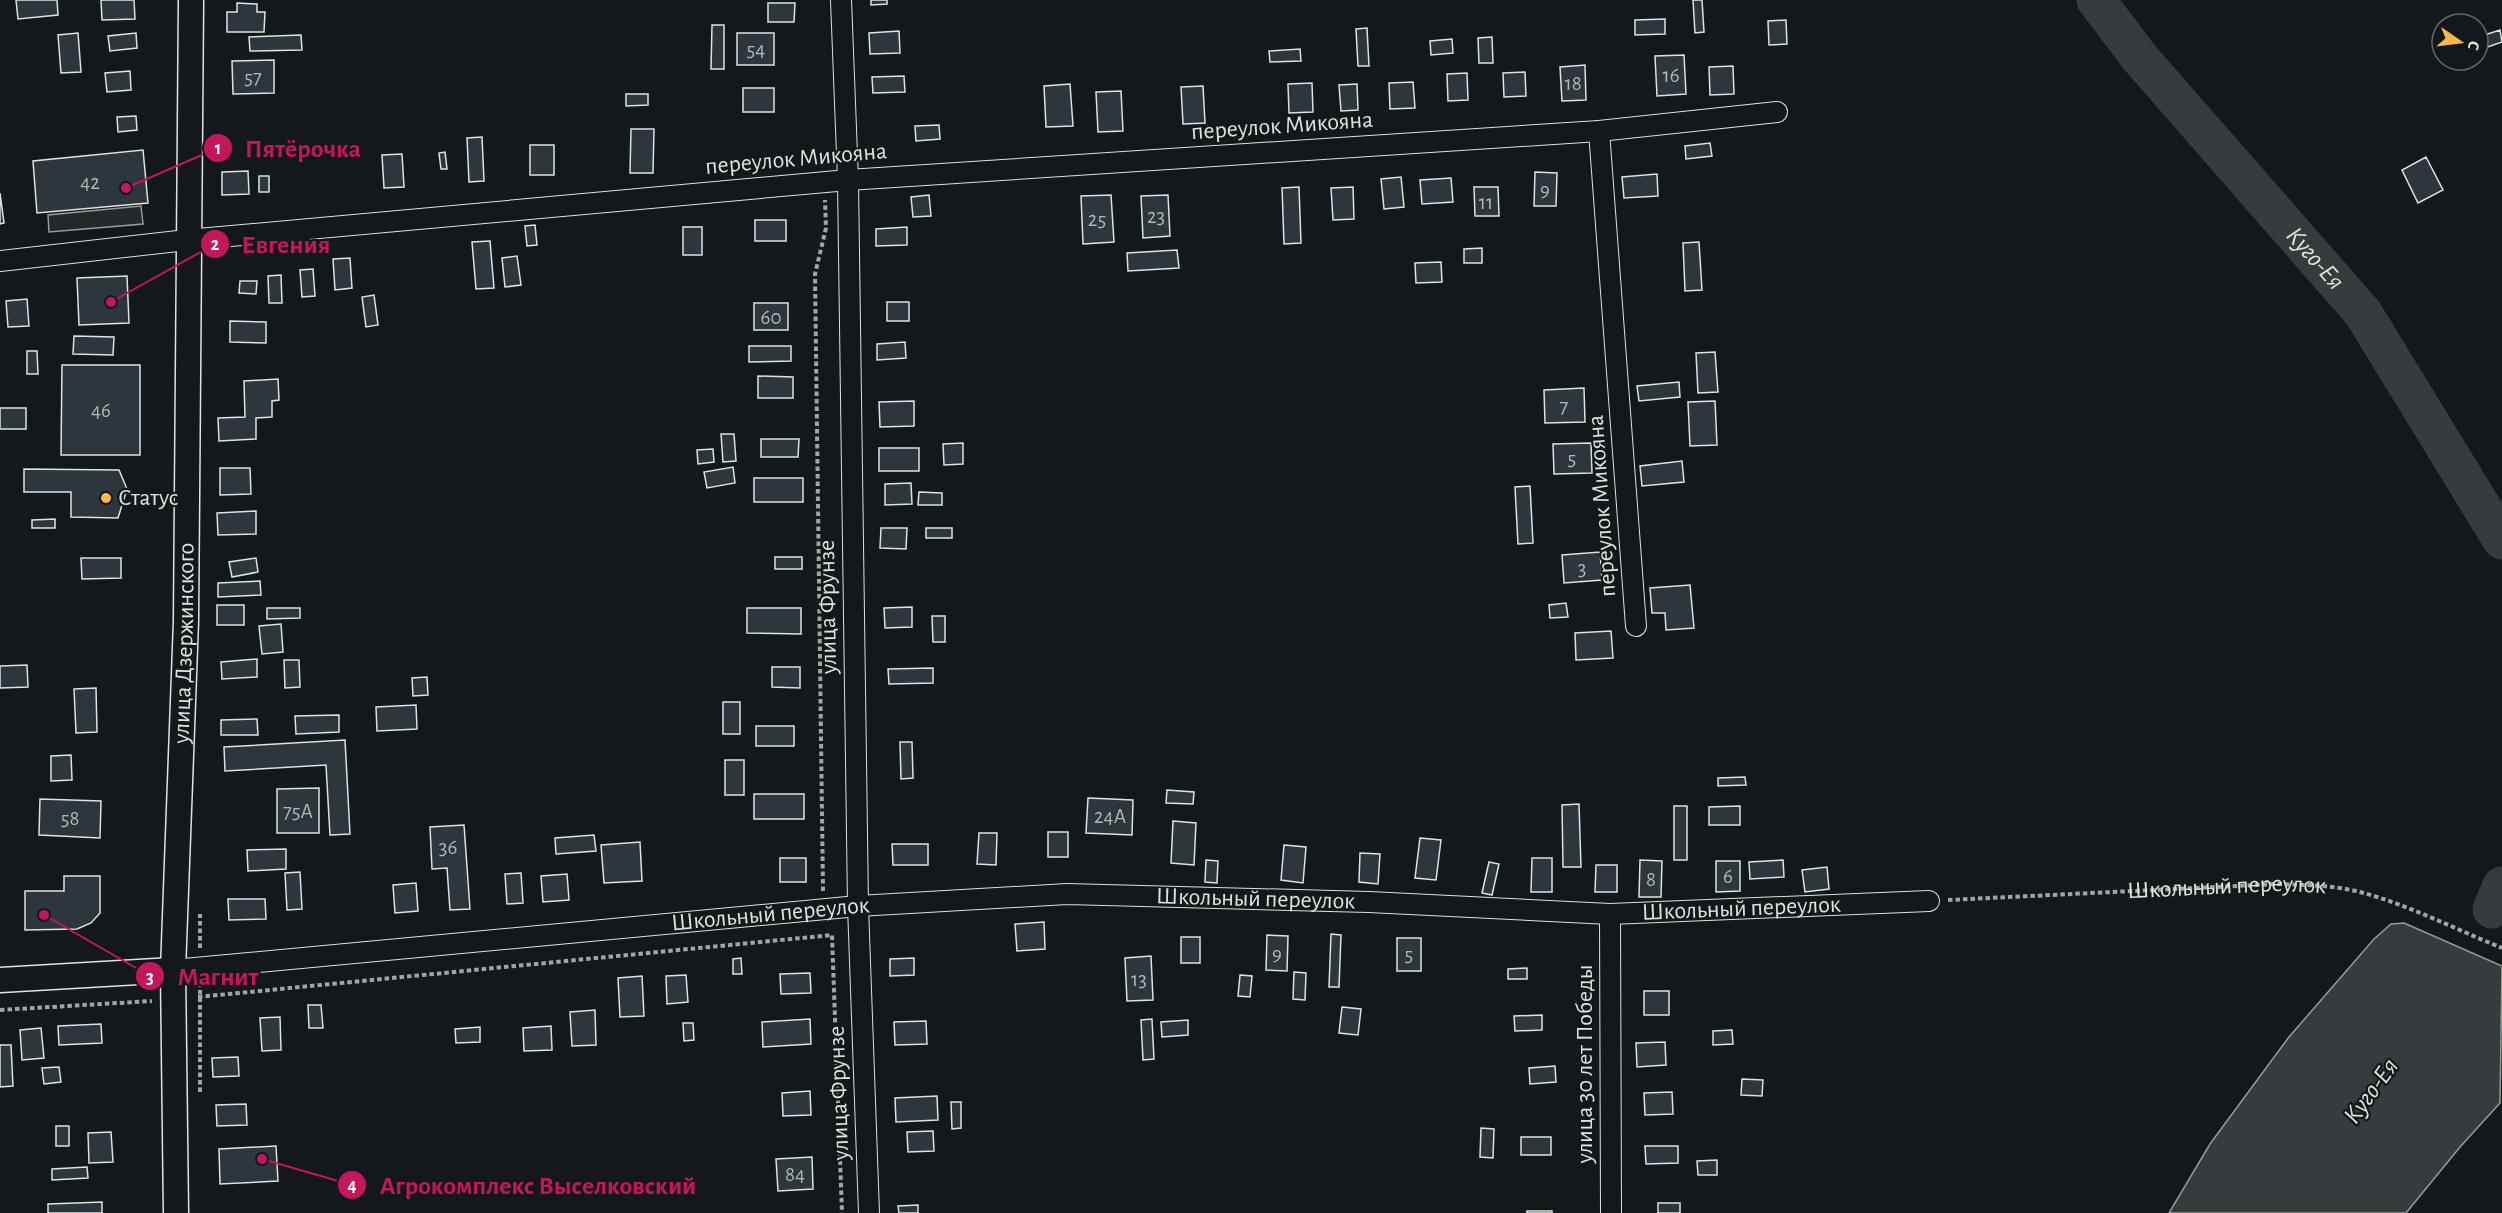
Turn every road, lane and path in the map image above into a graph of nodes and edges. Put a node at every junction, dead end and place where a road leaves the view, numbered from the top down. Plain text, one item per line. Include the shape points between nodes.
1 (191, 0) edge
2 (841, 0) edge
3 (1777, 112) dead end
4 (1599, 131) junction
5 (848, 180) junction
6 (824, 182) junction
7 (187, 240) junction
8 (0, 261) edge
9 (1636, 626) dead end
10 (1929, 902) joint
11 (858, 906) junction
12 (825, 909) junction
13 (1610, 914) junction
14 (832, 935) junction
15 (2502, 948) edge
16 (173, 970) junction
17 (0, 980) edge
18 (174, 1000) junction
19 (0, 1010) edge
20 (176, 1213) edge
21 (842, 1213) edge
22 (869, 1213) edge
23 (1611, 1213) edge

1 - 7 street, улица Дзержинского
2 - 5 street, улица Фрунзе
3 - 4 street, переулок Микояна
4 - 5 street, переулок Микояна
4 - 9 street, переулок Микояна
5 - 6 street, переулок Микояна
5 - 11 street, улица Фрунзе
6 - 7 street, переулок Микояна
6 - 12 path via 826,228 815,274
7 - 8 street, переулок Микояна
7 - 16 street, улица Дзержинского via 186,621
10 - 13 street, Школьный переулок
10 - 15 path, Школьный переулок via 2277,884 2324,886 2404,907
11 - 12 street, Школьный переулок
11 - 13 street, Школьный переулок via 1067,894 1369,902
11 - 22 street, улица Фрунзе
12 - 14 path
12 - 16 street, Школьный переулок
13 - 23 street, улица 30 лет Победы
14 - 18 path
14 - 21 path
16 - 17 street, Школьный переулок
16 - 18 street, улица Дзержинского
18 - 19 path
18 - 20 street, улица Дзержинского

